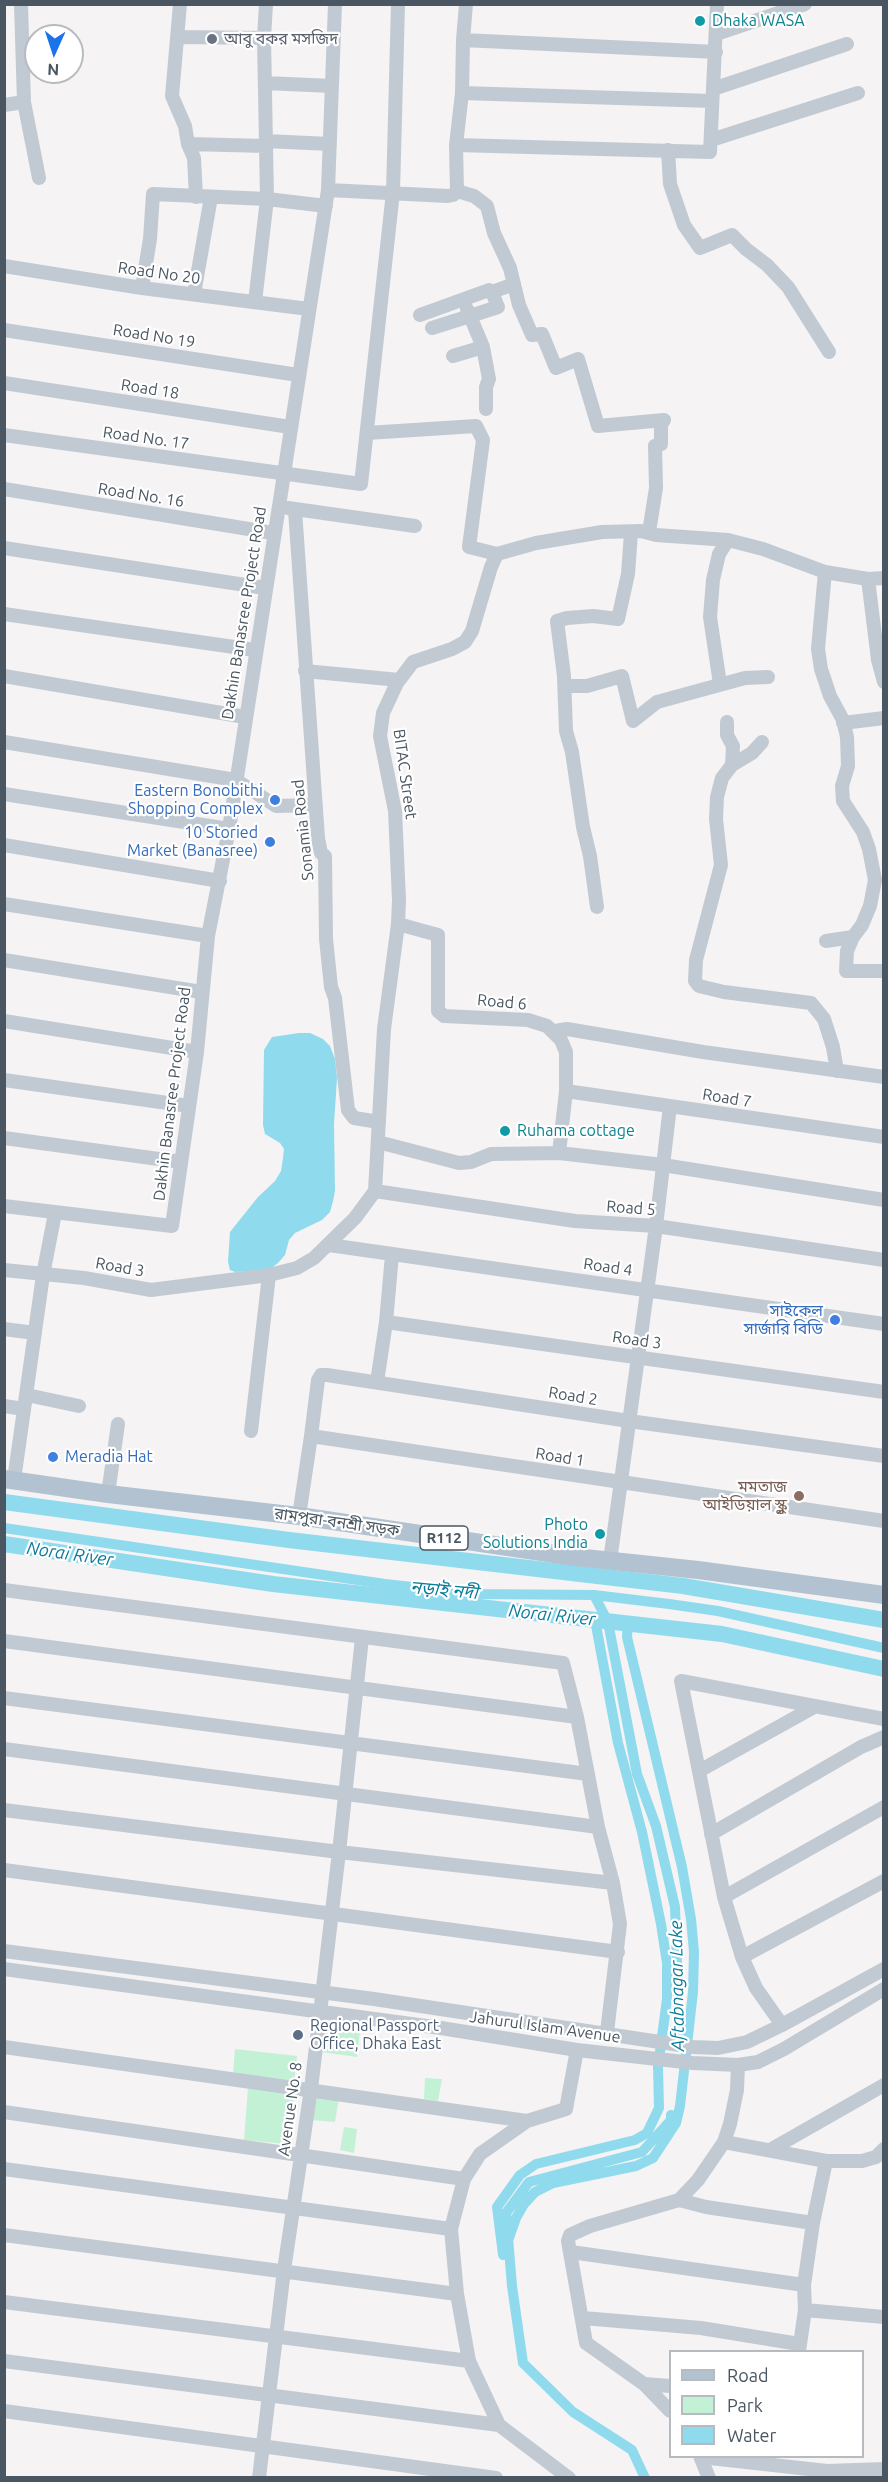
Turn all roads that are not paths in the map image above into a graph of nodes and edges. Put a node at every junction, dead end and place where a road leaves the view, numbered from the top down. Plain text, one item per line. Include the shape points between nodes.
1 (21, 4) edge
2 (180, 4) edge
3 (266, 4) edge
4 (335, 4) edge
5 (398, 4) edge
6 (466, 4) edge
7 (717, 4) edge
8 (805, 4) edge
9 (716, 34) junction
10 (178, 37) junction
11 (264, 38) junction
12 (463, 40) junction
13 (847, 44) dead end
14 (716, 52) junction
15 (265, 83) junction
16 (333, 86) junction
17 (462, 93) junction
18 (858, 93) dead end
19 (713, 95) junction
20 (24, 102) junction
21 (4, 105) edge
22 (711, 141) junction
23 (266, 143) junction
24 (188, 144) junction
25 (330, 144) junction
26 (456, 145) junction
27 (668, 150) junction
28 (39, 178) dead end
29 (328, 190) junction
30 (457, 190) junction
31 (393, 192) junction
32 (196, 196) junction
33 (211, 197) junction
34 (267, 199) junction
35 (326, 206) junction
36 (4, 266) edge
37 (514, 284) junction
38 (142, 288) junction
39 (492, 292) junction
40 (194, 294) junction
41 (463, 299) junction
42 (255, 302) junction
43 (309, 309) junction
44 (420, 315) dead end
45 (470, 316) junction
46 (432, 328) dead end
47 (4, 330) edge
48 (483, 347) junction
49 (829, 351) dead end
50 (453, 356) dead end
51 (298, 375) junction
52 (4, 383) edge
53 (486, 410) dead end
54 (290, 427) junction
55 (367, 433) junction
56 (4, 435) edge
57 (283, 474) junction
58 (4, 489) edge
59 (278, 506) junction
60 (295, 510) junction
61 (415, 526) dead end
62 (649, 532) junction
63 (273, 533) junction
64 (631, 533) junction
65 (728, 540) junction
66 (4, 548) edge
67 (498, 554) junction
68 (825, 572) junction
69 (884, 578) edge
70 (868, 579) junction
71 (265, 588) junction
72 (4, 614) edge
73 (255, 650) junction
74 (305, 671) junction
75 (4, 676) edge
76 (768, 677) dead end
77 (399, 680) junction
78 (884, 682) edge
79 (720, 684) junction
80 (565, 686) junction
81 (245, 717) junction
82 (884, 718) edge
83 (727, 722) dead end
84 (843, 723) junction
85 (4, 741) edge
86 (762, 742) dead end
87 (732, 765) junction
88 (236, 780) junction
89 (4, 794) edge
90 (316, 804) junction
91 (229, 829) junction
92 (4, 845) edge
93 (220, 881) junction
94 (4, 904) edge
95 (597, 907) dead end
96 (398, 924) junction
97 (208, 936) junction
98 (853, 937) junction
99 (826, 941) dead end
100 (4, 960) edge
101 (884, 971) edge
102 (201, 992) junction
103 (4, 1021) edge
104 (555, 1031) junction
105 (197, 1052) junction
106 (837, 1071) junction
107 (884, 1077) edge
108 (4, 1080) edge
109 (566, 1091) junction
110 (189, 1106) junction
111 (670, 1106) junction
112 (379, 1122) junction
113 (884, 1137) edge
114 (4, 1138) edge
115 (378, 1142) junction
116 (559, 1153) junction
117 (181, 1162) junction
118 (663, 1165) junction
119 (375, 1191) junction
120 (884, 1200) edge
121 (4, 1206) edge
122 (55, 1213) junction
123 (656, 1226) junction
124 (329, 1245) junction
125 (392, 1255) junction
126 (884, 1260) edge
127 (4, 1270) edge
128 (43, 1275) junction
129 (269, 1275) junction
130 (647, 1289) junction
131 (386, 1322) junction
132 (884, 1324) edge
133 (4, 1329) edge
134 (35, 1333) junction
135 (638, 1357) junction
136 (377, 1382) junction
137 (884, 1392) edge
138 (27, 1395) junction
139 (4, 1406) edge
140 (79, 1406) dead end
141 (24, 1409) junction
142 (629, 1421) junction
143 (118, 1424) dead end
144 (251, 1431) dead end
145 (311, 1436) junction
146 (884, 1456) edge
147 (9, 1480) edge
148 (620, 1483) junction
149 (108, 1494) junction
150 (299, 1516) junction
151 (884, 1521) edge
152 (610, 1561) junction
153 (4, 1590) edge
154 (884, 1595) edge
155 (362, 1638) junction
156 (4, 1641) edge
157 (355, 1689) junction
158 (4, 1698) edge
159 (816, 1706) junction
160 (577, 1717) junction
161 (884, 1719) edge
162 (884, 1737) edge
163 (349, 1744) junction
164 (4, 1749) edge
165 (699, 1771) junction
166 (588, 1774) junction
167 (345, 1793) junction
168 (884, 1807) edge
169 (4, 1810) edge
170 (598, 1827) junction
171 (711, 1834) junction
172 (339, 1852) junction
173 (4, 1869) edge
174 (884, 1881) edge
175 (613, 1883) junction
176 (724, 1897) junction
177 (332, 1914) junction
178 (4, 1951) edge
179 (618, 1952) junction
180 (742, 1957) junction
181 (4, 1969) edge
182 (884, 1969) edge
183 (884, 1989) edge
184 (321, 1992) junction
185 (319, 2012) junction
186 (782, 2025) junction
187 (607, 2032) junction
188 (4, 2047) edge
189 (577, 2050) junction
190 (738, 2065) junction
191 (884, 2085) edge
192 (311, 2089) junction
193 (4, 2112) edge
194 (527, 2121) junction
195 (724, 2142) junction
196 (884, 2149) edge
197 (770, 2150) junction
198 (300, 2155) junction
199 (826, 2161) junction
200 (4, 2169) edge
201 (464, 2179) junction
202 (679, 2200) junction
203 (294, 2208) junction
204 (813, 2223) junction
205 (451, 2229) junction
206 (4, 2235) edge
207 (571, 2252) junction
208 (284, 2270) junction
209 (804, 2285) junction
210 (457, 2294) junction
211 (4, 2302) edge
212 (805, 2310) junction
213 (884, 2317) edge
214 (583, 2318) junction
215 (276, 2337) junction
216 (799, 2348) edge
217 (4, 2361) edge
218 (469, 2361) junction
219 (644, 2384) junction
220 (669, 2386) edge
221 (269, 2395) junction
222 (669, 2410) edge
223 (4, 2411) edge
224 (499, 2425) junction
225 (263, 2446) junction
226 (701, 2458) edge
227 (708, 2458) edge
228 (884, 2469) edge
229 (827, 2474) edge
230 (259, 2478) edge
231 (496, 2478) edge
232 (569, 2478) edge
233 (709, 2478) edge

1 - 20 street
2 - 10 street
3 - 11 street
4 - 16 street, Dakhin Banasree Project Road
5 - 31 street
6 - 12 street
7 - 9 street
8 - 9 street
9 - 14 street
10 - 11 street
10 - 24 street via 172,96
11 - 15 street
12 - 14 street
12 - 17 street
13 - 19 street
14 - 19 street
15 - 16 street
15 - 23 street
16 - 25 street, Dakhin Banasree Project Road
17 - 19 street
17 - 26 street
18 - 22 street
19 - 22 street
20 - 21 street
20 - 28 street
22 - 27 street via 710,152
23 - 24 street
23 - 25 street
23 - 34 street
24 - 32 street via 194,158
25 - 29 street, Dakhin Banasree Project Road
26 - 27 street
26 - 30 street
27 - 49 street via 670,184 684,225 700,248 732,235 788,287
29 - 31 street
29 - 35 street, Dakhin Banasree Project Road
30 - 31 street via 448,196
30 - 37 street via 487,206
31 - 55 street
32 - 33 street
32 - 38 street via 153,194
33 - 34 street
33 - 40 street
34 - 35 street
34 - 42 street
35 - 43 street, Dakhin Banasree Project Road
36 - 38 street, Road No 20
37 - 39 street
37 - 62 street via 532,335 542,334 556,368 578,359 598,426 664,420 662,444 655,446 656,488
38 - 40 street, Road No 20
39 - 41 street
39 - 45 street via 498,307
40 - 42 street, Road No 20
41 - 44 street
41 - 45 street
42 - 43 street, Road No 20
43 - 51 street, Dakhin Banasree Project Road
45 - 46 street
45 - 48 street
47 - 51 street, Road No 19
48 - 50 street
48 - 53 street via 489,379
51 - 54 street, Dakhin Banasree Project Road
52 - 54 street, Road 18
54 - 57 street, Dakhin Banasree Project Road
55 - 57 street, Road No. 17 via 361,484
55 - 67 street via 476,426 483,440 469,547
56 - 57 street, Road No. 17
57 - 59 street, Dakhin Banasree Project Road
58 - 63 street, Road No. 16
59 - 60 street
59 - 63 street, Dakhin Banasree Project Road
60 - 61 street
60 - 74 street, Sonamia Road
62 - 64 street
62 - 65 street
63 - 71 street, Dakhin Banasree Project Road
64 - 67 street via 602,532
64 - 80 street via 628,574 618,619 593,616 557,621
65 - 68 street
65 - 79 street via 718,554 710,617
66 - 71 street
67 - 77 street, BITAC Street via 465,642 413,662
68 - 70 street
68 - 84 street via 818,649 824,681
69 - 70 street
70 - 78 street
71 - 73 street, Dakhin Banasree Project Road
72 - 73 street
73 - 81 street, Dakhin Banasree Project Road
74 - 77 street
74 - 90 street, Sonamia Road
75 - 81 street
76 - 79 street
77 - 96 street, BITAC Street via 383,713 380,736 395,811
79 - 80 street via 657,702 633,721 622,676 587,686
80 - 95 street via 566,731
81 - 88 street, Dakhin Banasree Project Road
82 - 84 street
83 - 87 street via 727,735 733,746
84 - 98 street via 849,766 842,786 843,801 863,832 875,880 866,917
85 - 88 street
86 - 87 street
87 - 106 street via 722,778 717,797 721,865 696,960 695,981 699,986 724,992 811,1004 824,1019
88 - 90 street via 276,806
88 - 91 street, Dakhin Banasree Project Road
89 - 91 street
90 - 112 street, Sonamia Road via 321,853 325,856 331,987 348,1110 354,1118
91 - 93 street, Dakhin Banasree Project Road
92 - 93 street
93 - 97 street, Dakhin Banasree Project Road
94 - 97 street
96 - 104 street, Road 6 via 438,935 438,1011 444,1016 528,1020
96 - 112 street, BITAC Street via 384,1029
97 - 102 street, Dakhin Banasree Project Road
98 - 99 street
98 - 101 street via 847,951 846,971
100 - 102 street
102 - 105 street, Dakhin Banasree Project Road
103 - 105 street
104 - 106 street via 567,1029
104 - 109 street via 566,1052
105 - 110 street, Dakhin Banasree Project Road
106 - 107 street
108 - 110 street
109 - 111 street, Road 7
109 - 116 street
110 - 117 street, Dakhin Banasree Project Road
111 - 113 street, Road 7
111 - 118 street
112 - 115 street, BITAC Street
114 - 117 street
115 - 116 street via 459,1162 491,1154
115 - 119 street, BITAC Street
116 - 118 street
117 - 122 street, Dakhin Banasree Project Road via 172,1226
118 - 120 street
118 - 123 street
119 - 123 street, Road 5 via 575,1221
119 - 124 street, Road 3
121 - 122 street
122 - 128 street
123 - 126 street, Road 5
123 - 130 street
124 - 125 street, Road 4
124 - 129 street, Road 3 via 297,1268
125 - 130 street, Road 4
125 - 131 street
127 - 128 street, Road 3
128 - 129 street, Road 3 via 150,1290
128 - 134 street
129 - 144 street
130 - 132 street, Road 4
130 - 135 street
131 - 135 street, Road 3
131 - 136 street
133 - 134 street
134 - 138 street
135 - 137 street, Road 3
135 - 142 street
136 - 142 street, Road 2
136 - 145 street, Road 2 via 321,1375
138 - 140 street
138 - 141 street
139 - 141 street
141 - 147 street
142 - 146 street, Road 2
142 - 148 street
143 - 149 street
145 - 148 street, Road 1
145 - 150 street
147 - 149 main road, রামপুরা-বনশ্রী সড়ক / R112
148 - 151 street, Road 1
148 - 152 street
149 - 150 main road, রামপুরা-বনশ্রী সড়ক / R112
150 - 152 main road, রামপুরা-বনশ্রী সড়ক / R112
152 - 154 main road, রামপুরা-বনশ্রী সড়ক / R112
153 - 155 street
155 - 157 street, Avenue No. 8
155 - 160 street via 563,1664
156 - 157 street
157 - 160 street
157 - 163 street, Avenue No. 8
158 - 163 street
159 - 161 street
159 - 165 street
159 - 165 street via 681,1681
160 - 166 street
162 - 171 street
163 - 166 street
163 - 167 street, Avenue No. 8
164 - 167 street
165 - 171 street
166 - 170 street
167 - 170 street
167 - 172 street, Avenue No. 8
168 - 176 street
169 - 172 street
170 - 175 street
171 - 176 street
172 - 175 street
172 - 177 street, Avenue No. 8
173 - 177 street
174 - 180 street
175 - 179 street via 620,1924
176 - 180 street
177 - 179 street
177 - 184 street, Avenue No. 8
178 - 184 street, Jahurul Islam Avenue
179 - 187 street
180 - 186 street via 756,1988
181 - 185 street, Jahurul Islam Avenue
182 - 186 street, Jahurul Islam Avenue
183 - 190 street, Jahurul Islam Avenue via 784,2049 758,2062
184 - 185 street, Avenue No. 8
184 - 187 street, Jahurul Islam Avenue
185 - 189 street, Jahurul Islam Avenue
185 - 192 street, Avenue No. 8
186 - 187 street, Jahurul Islam Avenue via 740,2044 718,2048
188 - 192 street
189 - 190 street, Jahurul Islam Avenue
189 - 194 street via 566,2109
190 - 195 street via 737,2090
191 - 197 street
192 - 194 street
192 - 198 street, Avenue No. 8
193 - 198 street
194 - 201 street via 480,2154
195 - 197 street
195 - 202 street
196 - 199 street via 876,2157 862,2160
197 - 199 street
198 - 201 street
198 - 203 street, Avenue No. 8
199 - 204 street
200 - 203 street
201 - 205 street
202 - 204 street
202 - 207 street via 576,2231 568,2241
203 - 205 street
203 - 208 street, Avenue No. 8
204 - 209 street
205 - 210 street
206 - 208 street
207 - 209 street
207 - 214 street
208 - 210 street
208 - 215 street, Avenue No. 8
209 - 212 street
210 - 218 street
211 - 215 street
212 - 213 street
212 - 216 street
214 - 216 street via 701,2328
214 - 219 street via 586,2343
215 - 218 street
215 - 221 street, Avenue No. 8
217 - 221 street
218 - 224 street
219 - 220 street
219 - 222 street
221 - 224 street
221 - 225 street, Avenue No. 8
223 - 225 street
224 - 232 street
225 - 230 street, Avenue No. 8
225 - 231 street
226 - 233 street
227 - 229 street
228 - 229 street

